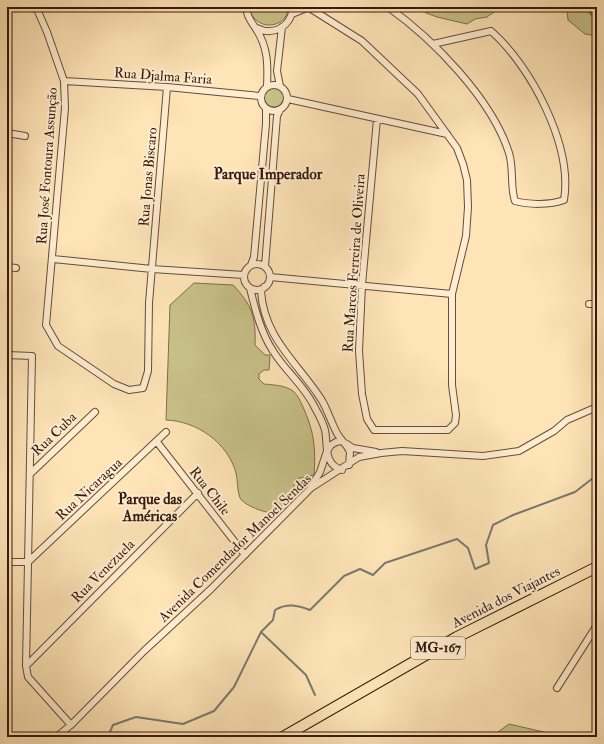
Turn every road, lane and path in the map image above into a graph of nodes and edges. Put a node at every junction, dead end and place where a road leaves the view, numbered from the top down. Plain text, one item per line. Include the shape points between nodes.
1 (36, 7) edge
2 (246, 7) edge
3 (293, 7) edge
4 (308, 7) edge
5 (388, 7) edge
6 (292, 14) junction
7 (256, 28) junction
8 (282, 28) junction
9 (433, 44) junction
10 (64, 81) junction
11 (266, 86) junction
12 (280, 86) junction
13 (167, 87) junction
14 (260, 96) junction
15 (288, 99) junction
16 (266, 109) junction
17 (280, 110) junction
18 (377, 119) junction
19 (7, 133) edge
20 (447, 134) junction
21 (25, 136) dead end
22 (53, 259) junction
23 (251, 265) junction
24 (265, 266) junction
25 (7, 267) edge
26 (16, 268) dead end
27 (152, 269) junction
28 (244, 275) junction
29 (270, 277) junction
30 (362, 285) junction
31 (264, 287) junction
32 (250, 288) junction
33 (452, 294) junction
34 (589, 304) dead end
35 (597, 304) edge
36 (7, 355) edge
37 (143, 388) joint
38 (597, 407) edge
39 (95, 412) dead end
40 (166, 432) dead end
41 (157, 442) junction
42 (346, 444) junction
43 (327, 451) junction
44 (381, 453) junction
45 (349, 465) junction
46 (342, 470) junction
47 (30, 474) junction
48 (310, 488) junction
49 (198, 493) junction
50 (245, 555) junction
51 (7, 562) edge
52 (28, 562) junction
53 (597, 567) edge
54 (597, 625) edge
55 (26, 666) junction
56 (557, 688) dead end
57 (71, 725) junction
58 (56, 737) edge
59 (283, 737) edge

1 - 10 street, Rua José Fontoura Assunção
2 - 7 street via 248,18
3 - 6 street
4 - 6 street
4 - 20 street via 362,41 418,94
5 - 9 street
6 - 8 street
7 - 8 street via 269,32
7 - 11 street via 268,61
8 - 12 street via 276,71
9 - 9 street via 482,31 491,31 497,36 525,72 550,116 562,155 566,187 564,200 556,203 515,201 512,194 514,179 509,153 494,120 464,77
10 - 13 street, Rua Djalma Faria
10 - 22 street, Rua José Fontoura Assunção via 65,108
11 - 12 street
11 - 14 street
12 - 15 street
13 - 14 street, Rua Djalma Faria
13 - 27 street, Rua Jonas Biscaro
14 - 16 street
15 - 17 street
15 - 18 street
16 - 17 street
16 - 23 street via 254,258
17 - 24 street via 277,116
18 - 20 street
18 - 30 street, Rua Marcos Ferreira de Oliveira
19 - 21 street
20 - 33 street via 457,148 463,164 467,180 468,207 466,236
22 - 27 street
22 - 37 street, Rua José Fontoura Assunção via 47,296 46,325 58,346 114,384 130,390
23 - 24 street
23 - 28 street
24 - 29 street
25 - 26 street
27 - 28 street
27 - 37 street, Rua Jonas Biscaro via 148,372
28 - 32 street
29 - 30 street
29 - 31 street
30 - 33 street
30 - 33 street, Rua Marcos Ferreira de Oliveira via 359,351 362,394 366,419 374,430 439,431 448,430 455,423 452,385
31 - 32 street
31 - 42 street via 261,291 262,299 269,325 279,345 322,400 338,435
32 - 43 street via 265,337 273,352 315,406 325,429
34 - 35 street
36 - 47 street via 32,356
38 - 44 street, Avenida Comendador Manoel Sendas via 567,420 554,431 520,451 483,456 402,451
39 - 47 street, Rua Cuba
40 - 41 street, Rua Nicaragua
41 - 49 street, Rua Chile
41 - 52 street, Rua Nicaragua
42 - 43 street via 342,441 336,442
42 - 44 street via 353,448
42 - 45 street via 350,452
43 - 46 street via 330,461
43 - 48 street via 320,472
44 - 45 street, Avenida Comendador Manoel Sendas via 359,458
45 - 46 street, Avenida Comendador Manoel Sendas
46 - 48 street, Avenida Comendador Manoel Sendas
47 - 52 street
48 - 50 street, Avenida Comendador Manoel Sendas
49 - 50 street, Rua Chile
49 - 55 street, Rua Venezuela
50 - 57 street, Avenida Comendador Manoel Sendas
51 - 52 street
52 - 55 street
53 - 59 main road, Avenida dos Viajantes / MG-167 via 458,637
54 - 56 street
55 - 57 street via 28,677
57 - 58 street, Avenida Comendador Manoel Sendas

